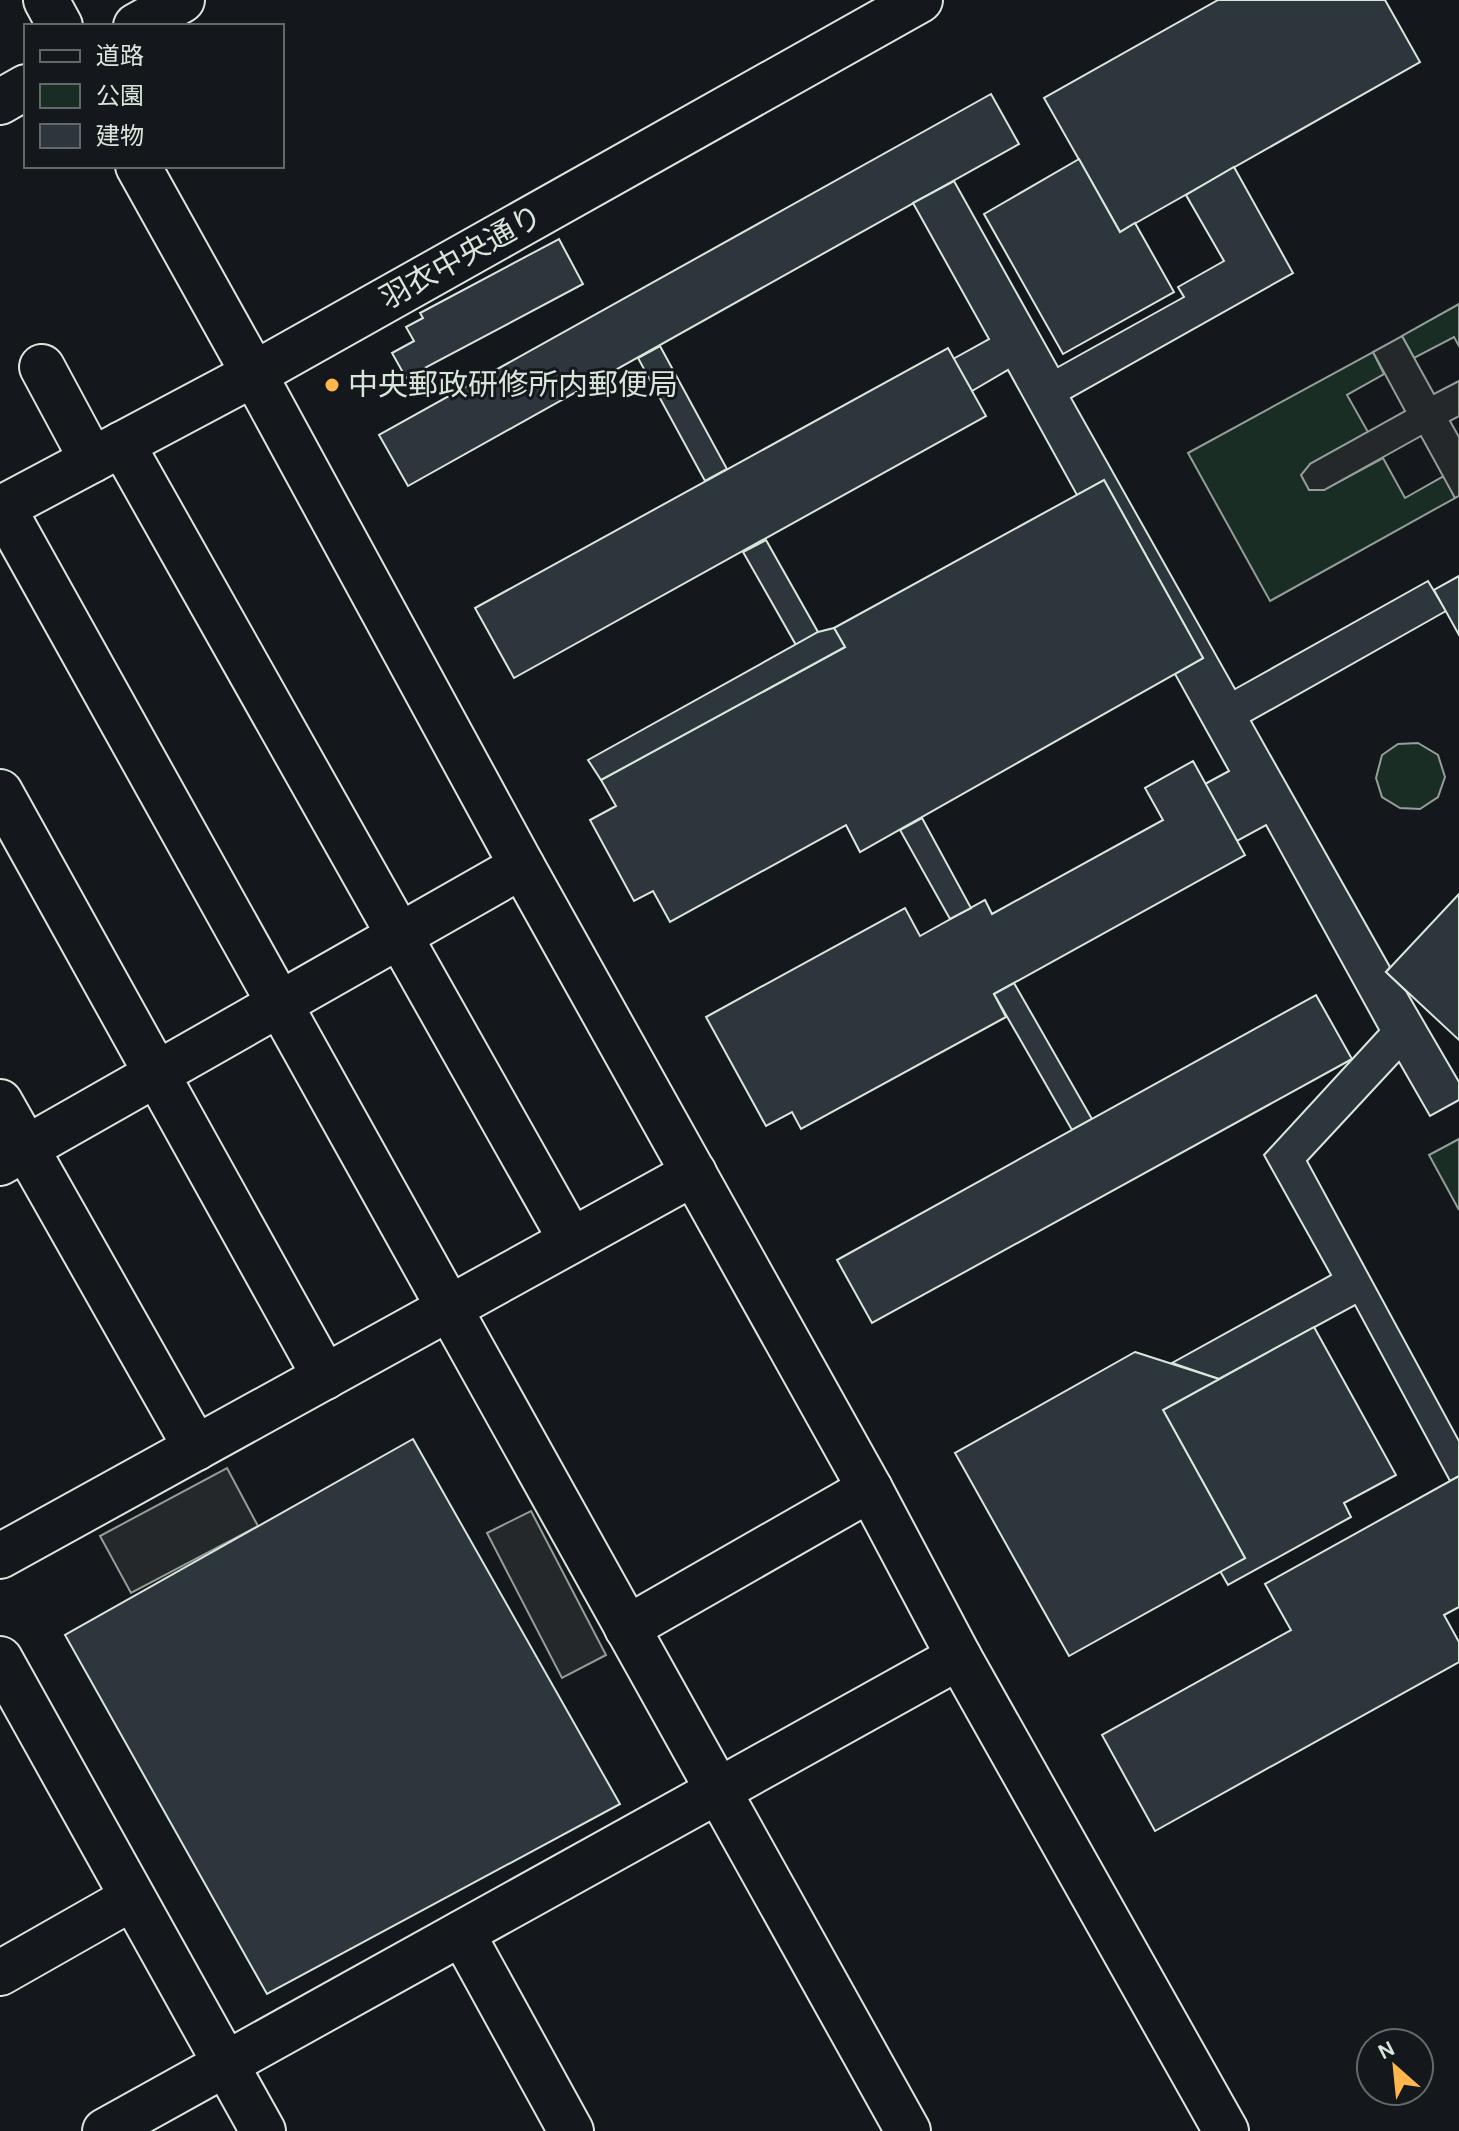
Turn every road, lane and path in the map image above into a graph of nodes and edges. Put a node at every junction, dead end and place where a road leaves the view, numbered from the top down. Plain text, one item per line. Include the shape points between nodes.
1 (46, 0) edge
2 (182, 0) edge
3 (920, 0) edge
4 (59, 24) edge
5 (140, 24) edge
6 (24, 88) edge
7 (0, 102) edge
8 (139, 168) edge
9 (42, 367) dead end
10 (254, 374) junction
11 (107, 452) junction
12 (1, 509) edge
13 (0, 792) edge
14 (522, 866) junction
15 (400, 936) junction
16 (280, 1004) junction
17 (157, 1074) junction
18 (0, 1102) edge
19 (13, 1156) edge
20 (694, 1173) junction
21 (571, 1240) junction
22 (449, 1307) junction
23 (325, 1377) junction
24 (196, 1448) junction
25 (870, 1489) junction
26 (0, 1556) edge
27 (627, 1628) junction
28 (959, 1657) junction
29 (0, 1659) edge
30 (718, 1791) junction
31 (132, 1898) junction
32 (462, 1933) junction
33 (0, 1973) edge
34 (225, 2064) junction
35 (105, 2131) edge
36 (263, 2131) edge
37 (571, 2131) edge
38 (908, 2131) edge
39 (1226, 2131) edge

1 - 4 street
2 - 5 street
3 - 10 street, 羽衣中央通り
6 - 7 street
8 - 10 street
9 - 11 street
10 - 11 street, 羽衣中央通り
10 - 14 street
11 - 12 street, 羽衣中央通り
11 - 15 street
12 - 16 street
13 - 17 street
14 - 15 street
14 - 20 street
15 - 16 street
15 - 21 street
16 - 17 street
16 - 22 street
17 - 19 street
17 - 23 street
18 - 19 street
19 - 24 street
20 - 21 street
20 - 25 street
21 - 22 street
22 - 23 street
22 - 27 street
23 - 24 street
24 - 26 street
25 - 27 street
25 - 28 street
27 - 30 street
28 - 30 street
28 - 39 street
29 - 31 street
30 - 32 street
30 - 38 street
31 - 33 street
31 - 34 street
32 - 34 street
32 - 37 street
34 - 35 street
34 - 36 street

